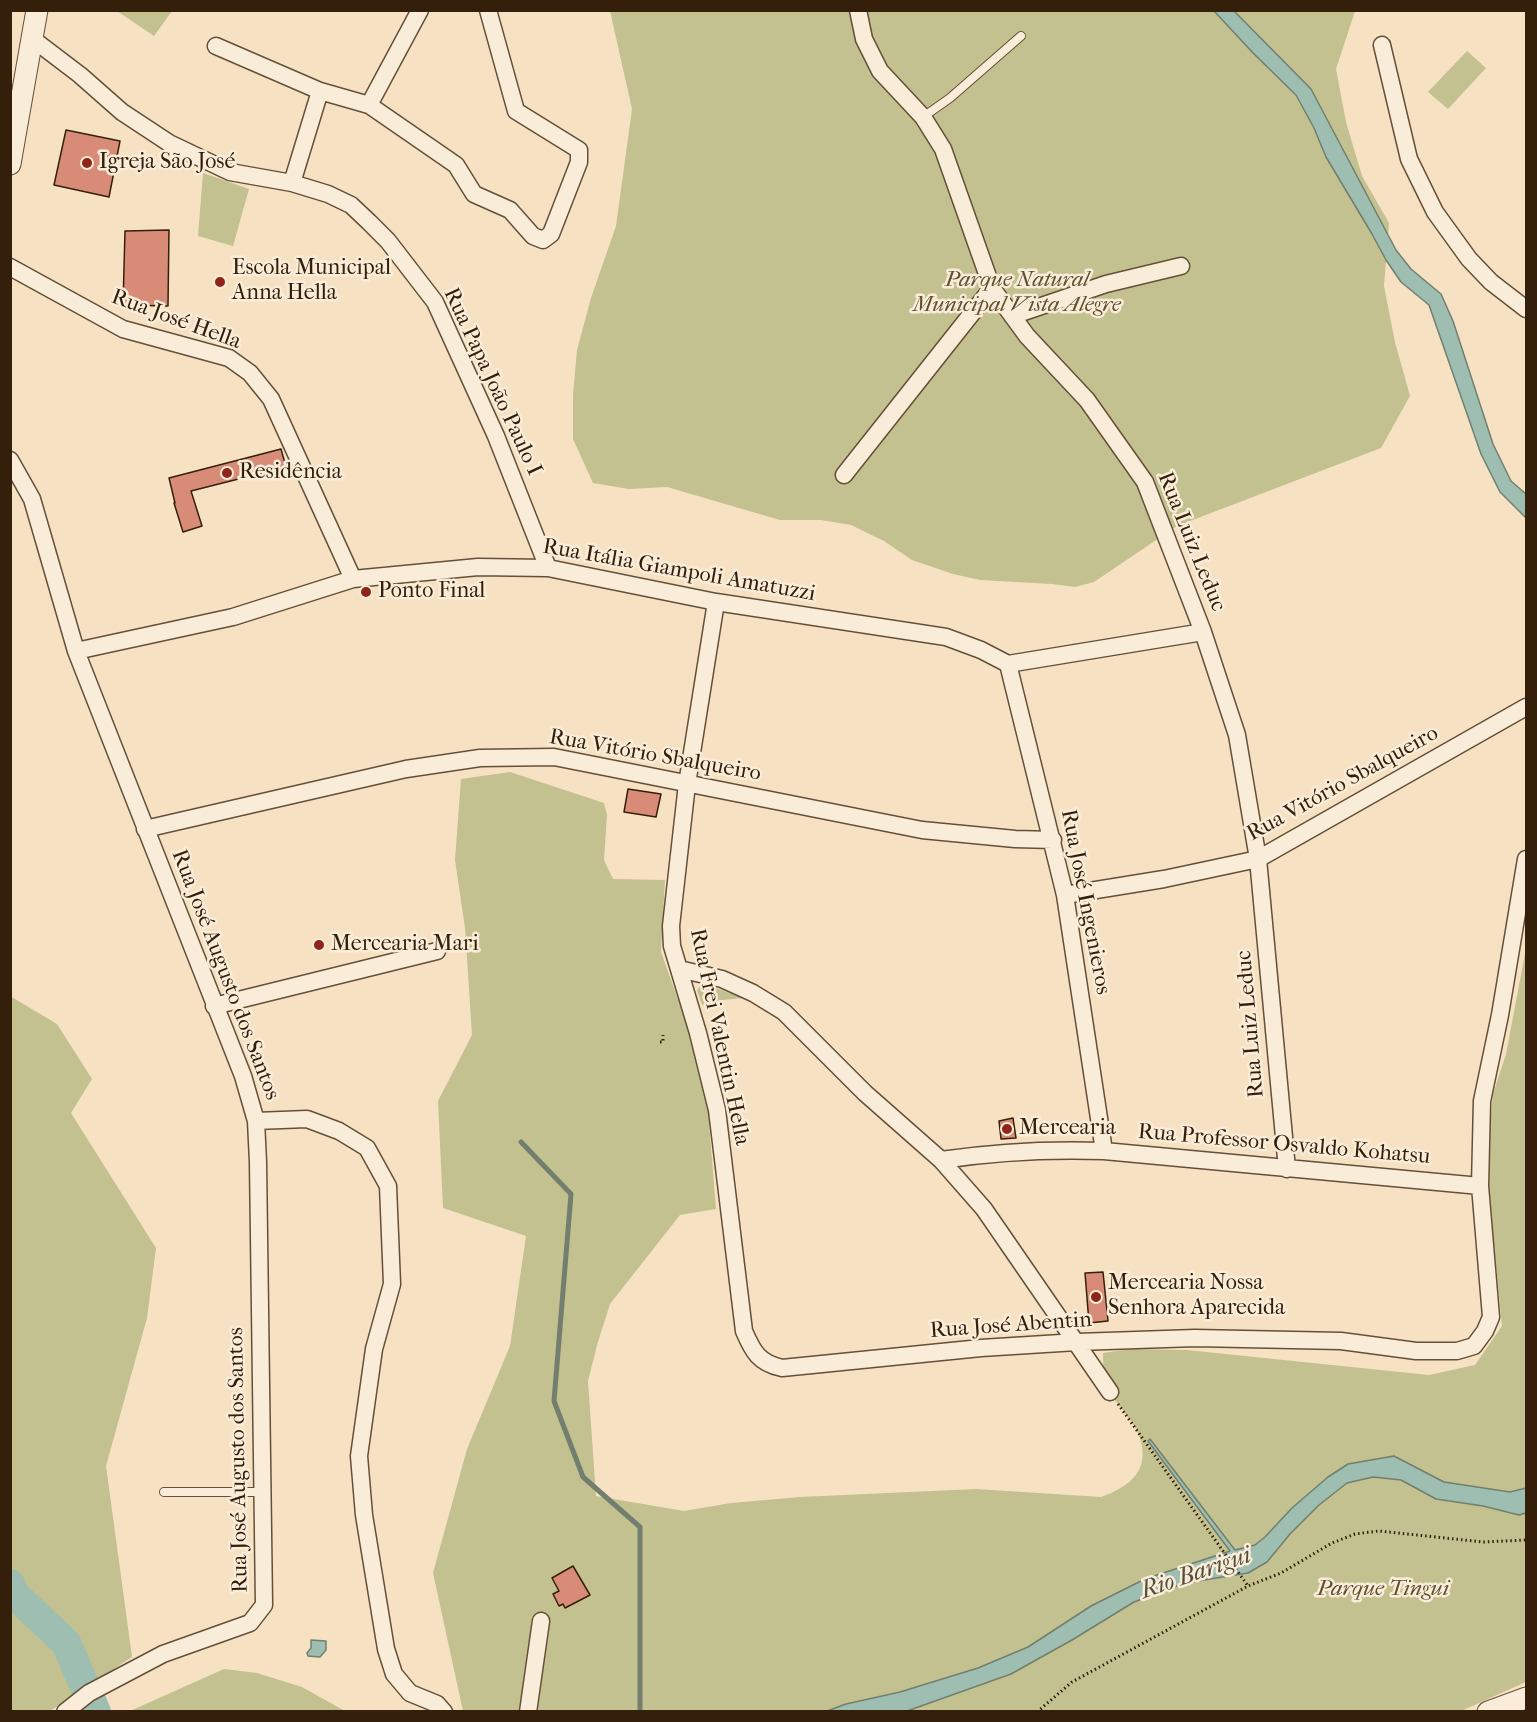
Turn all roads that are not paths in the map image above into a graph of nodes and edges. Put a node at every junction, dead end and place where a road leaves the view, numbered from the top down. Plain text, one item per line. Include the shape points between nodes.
1 (37, 10) edge
2 (420, 10) edge
3 (488, 10) edge
4 (858, 10) edge
5 (1022, 36) dead end
6 (33, 40) junction
7 (1382, 45) dead end
8 (216, 46) dead end
9 (18, 81) edge
10 (320, 91) junction
11 (369, 105) junction
12 (922, 117) junction
13 (10, 164) edge
14 (292, 183) junction
15 (1181, 266) dead end
16 (10, 267) edge
17 (992, 288) junction
18 (1527, 309) edge
19 (1012, 316) junction
20 (10, 460) edge
21 (844, 475) dead end
22 (548, 568) junction
23 (354, 579) junction
24 (716, 602) junction
25 (1203, 632) junction
26 (76, 651) junction
27 (1008, 664) junction
28 (1527, 707) edge
29 (687, 784) junction
30 (145, 829) junction
31 (1053, 840) junction
32 (1258, 859) junction
33 (1527, 859) edge
34 (1065, 895) junction
35 (437, 951) dead end
36 (679, 969) junction
37 (214, 1006) junction
38 (256, 1120) junction
39 (1104, 1151) junction
40 (941, 1160) junction
41 (1287, 1169) junction
42 (1480, 1186) junction
43 (1077, 1342) junction
44 (769, 1365) joint
45 (1110, 1392) road end
46 (164, 1492) dead end
47 (262, 1492) junction
48 (542, 1621) dead end
49 (1527, 1698) edge
50 (65, 1712) edge
51 (444, 1712) edge
52 (528, 1712) edge
53 (1488, 1712) edge

1 - 6 street
2 - 11 street
3 - 11 street via 516,111 579,150 579,162 551,234 543,240 533,237 510,210 474,194 456,165
4 - 12 street, Rua Luiz Leduc via 864,39 880,71
5 - 12 lane
6 - 9 street
6 - 14 street, Rua Papa João Paulo I via 122,112 170,143 230,172
7 - 18 street via 1410,159 1436,212 1469,259 1491,282
8 - 10 street
9 - 13 street
10 - 11 street
10 - 14 street
12 - 17 street, Rua Luiz Leduc via 943,149
14 - 22 street, Rua Papa João Paulo I via 351,205 388,242 435,302
15 - 19 street via 1107,284
16 - 23 street, Rua José Hella via 123,329 229,358 250,373 271,399
17 - 19 street, Rua Luiz Leduc
17 - 21 street
19 - 25 street, Rua Luiz Leduc via 1087,400 1144,482
20 - 26 street, Rua José Augusto dos Santos via 32,499
22 - 23 street, Rua Itália Giampoli Amatuzzi via 478,567
22 - 24 street, Rua Itália Giampoli Amatuzzi
23 - 26 street, Rua Itália Giampoli Amatuzzi via 233,617
24 - 27 street, Rua Itália Giampoli Amatuzzi via 946,637
24 - 29 street, Rua Frei Valentin Hella
25 - 27 street
25 - 32 street, Rua Luiz Leduc via 1237,735
26 - 30 street, Rua José Augusto dos Santos
27 - 31 street, Rua José Ingenieros
28 - 32 street, Rua Vitório Sbalqueiro
29 - 30 street, Rua Vitório Sbalqueiro via 554,757 480,758 406,769
29 - 31 street, Rua Vitório Sbalqueiro via 922,830
29 - 36 street, Rua Frei Valentin Hella via 671,926
30 - 37 street, Rua José Augusto dos Santos
31 - 34 street, Rua José Ingenieros
32 - 34 street, Rua Vitório Sbalqueiro
32 - 41 street, Rua Luiz Leduc
33 - 42 street via 1482,1101
34 - 39 street, Rua José Ingenieros
35 - 37 street
36 - 40 street via 722,980 784,1012
36 - 44 street, Rua Frei Valentin Hella via 717,1110 744,1331 753,1352
37 - 38 street, Rua José Augusto dos Santos via 243,1076
38 - 47 street, Rua José Augusto dos Santos
38 - 51 street via 308,1119 339,1131 367,1148 388,1186 392,1284 374,1349 359,1456 364,1515 386,1649 394,1674 410,1693 437,1704
39 - 40 street, Rua Professor Osvaldo Kohatsu via 1052,1149
39 - 41 street, Rua Professor Osvaldo Kohatsu
40 - 43 street via 984,1209
41 - 42 street, Rua Professor Osvaldo Kohatsu
42 - 43 street, Rua José Abentin via 1491,1317 1474,1346 1457,1351 1416,1351 1341,1341 1196,1338
43 - 44 street, Rua José Abentin via 793,1368
43 - 45 street
46 - 47 lane
47 - 50 street, Rua José Augusto dos Santos via 264,1605 250,1623 163,1654 89,1693
48 - 52 street
49 - 53 street

